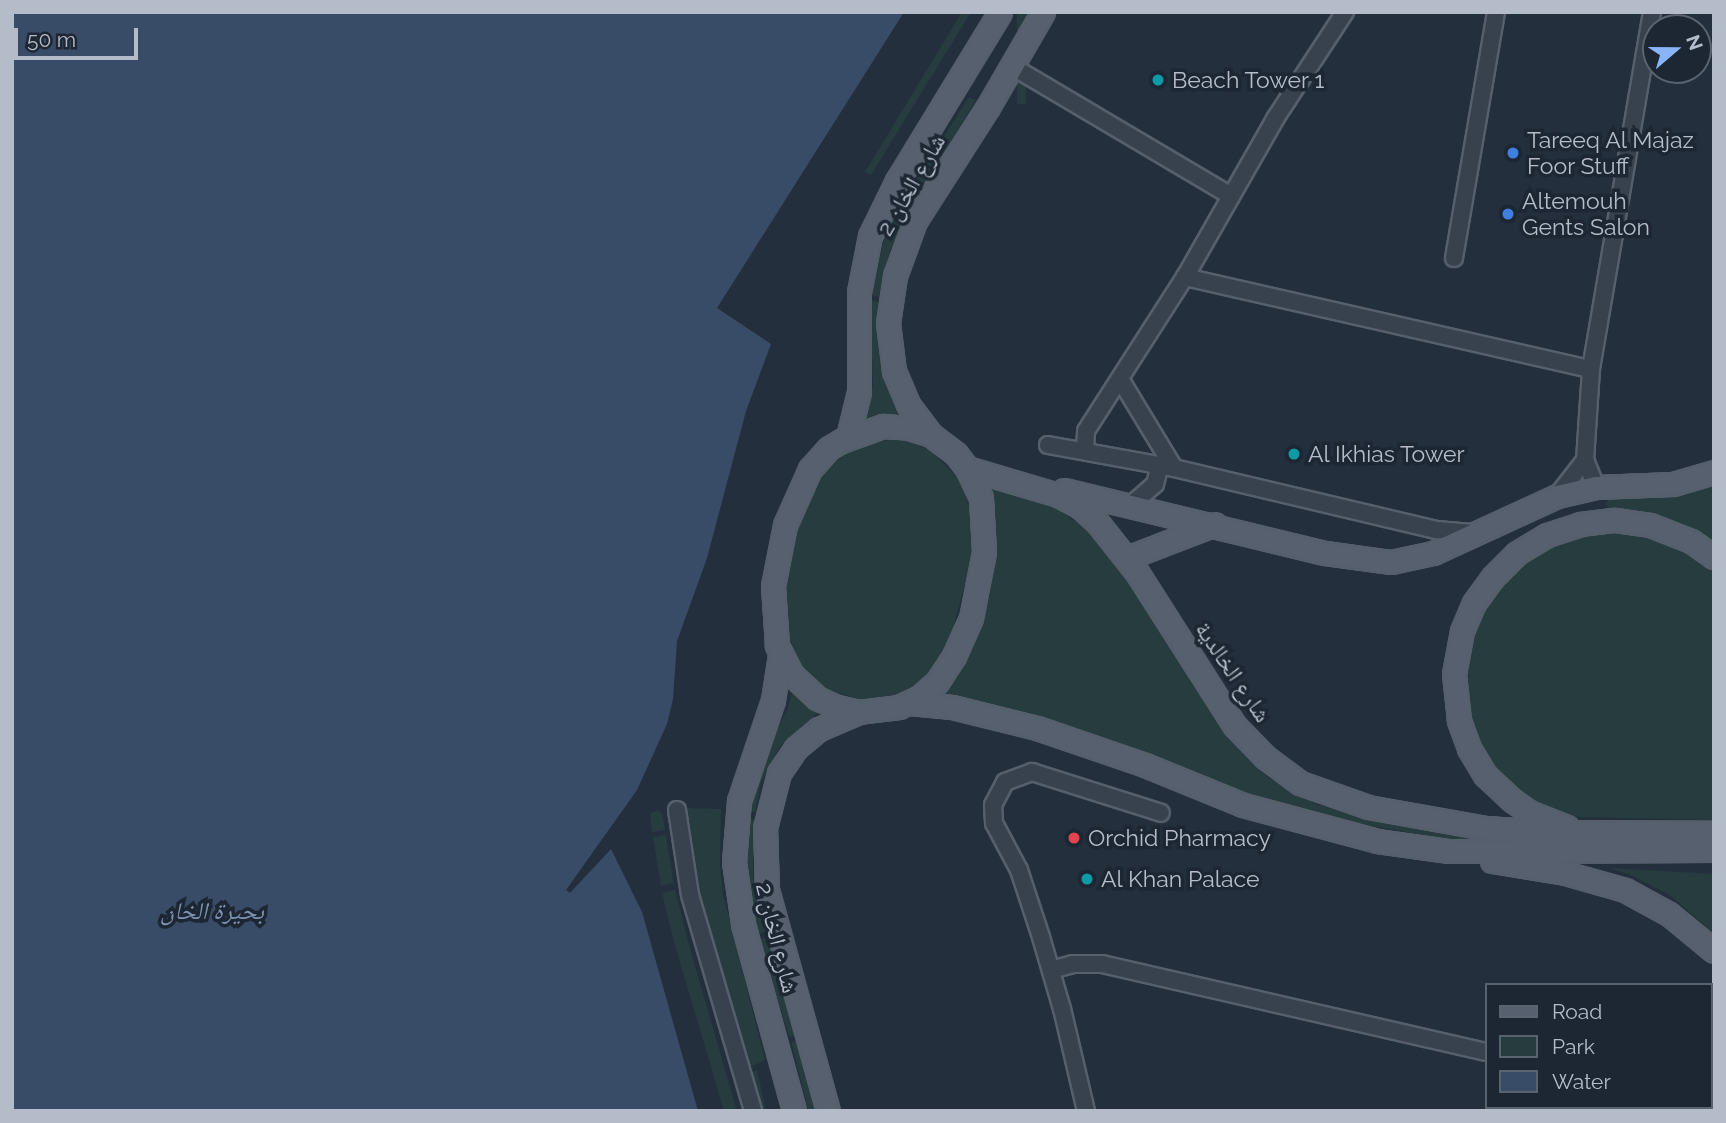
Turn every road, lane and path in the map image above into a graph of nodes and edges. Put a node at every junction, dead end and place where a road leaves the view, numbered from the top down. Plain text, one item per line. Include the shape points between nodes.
1 (999, 12) edge
2 (1043, 12) edge
3 (1345, 12) edge
4 (1496, 12) edge
5 (1652, 12) edge
6 (1013, 67) junction
7 (1231, 196) junction
8 (1454, 258) dead end
9 (1185, 277) junction
10 (1591, 369) junction
11 (1120, 379) junction
12 (931, 435) junction
13 (848, 437) junction
14 (1048, 445) dead end
15 (1086, 451) junction
16 (1585, 460) junction
17 (1167, 466) junction
18 (967, 468) junction
19 (1714, 472) edge
20 (1155, 484) junction
21 (1030, 487) junction
22 (1596, 487) junction
23 (1557, 496) junction
24 (1131, 505) junction
25 (1167, 513) junction
26 (1215, 524) junction
27 (1475, 533) junction
28 (1714, 557) edge
29 (1127, 558) junction
30 (780, 655) junction
31 (909, 703) junction
32 (859, 712) junction
33 (677, 810) dead end
34 (1161, 813) dead end
35 (1583, 832) junction
36 (1714, 834) edge
37 (1714, 850) edge
38 (1449, 851) junction
39 (1714, 951) edge
40 (1051, 970) junction
41 (1484, 1052) edge
42 (753, 1111) edge
43 (794, 1111) edge
44 (828, 1111) edge
45 (1086, 1111) edge

1 - 13 main road, شارع الخان 2 via 897,181 870,236 859,292 861,376
2 - 6 main road, شارع الخان 2
3 - 7 street
4 - 8 street
5 - 10 street
6 - 7 street
6 - 12 main road, شارع الخان 2 via 915,221 895,275 888,323 891,356 908,404
7 - 9 street
9 - 10 street
9 - 11 street
10 - 16 street
11 - 15 street via 1086,430
11 - 17 street
12 - 13 main road via 883,426
12 - 18 main road
13 - 30 main road via 829,448 810,469 785,525 772,605
14 - 15 street
15 - 17 street
16 - 22 street
16 - 23 street
17 - 20 street
17 - 27 street via 1430,529
18 - 21 main road, شارع الخالدية
18 - 31 main road via 978,487 984,513 978,596 945,672
19 - 22 main road via 1673,484
20 - 24 street
20 - 25 street
21 - 24 main road
21 - 29 main road, شارع الخالدية via 1079,506
22 - 23 main road
23 - 27 main road
24 - 25 main road
25 - 26 main road
26 - 27 main road via 1325,553 1382,562 1423,557
26 - 29 main road
28 - 35 main road via 1691,541 1650,525 1615,520 1580,524 1547,535 1517,553 1492,578 1467,616 1455,659 1454,690 1459,720 1473,755 1492,782 1521,807
29 - 35 main road, شارع الخالدية via 1235,726 1265,757 1300,783 1400,814 1511,830
30 - 32 main road via 807,691 837,708
30 - 43 main road, شارع الخان 2 via 773,700 739,801 734,862 743,924
31 - 32 main road via 879,712
31 - 38 main road via 973,712 1080,741 1243,805 1306,824 1377,841
32 - 44 main road, شارع الخان 2 via 819,729 796,748 779,773 765,828 767,890
33 - 42 street via 690,895
34 - 40 street via 1042,772 1013,777 999,789 993,805 994,822 1019,870
35 - 36 main road, شارع الخالدية
37 - 38 main road
38 - 39 main road via 1565,873 1625,891 1669,914
40 - 41 street via 1101,964
40 - 45 street

